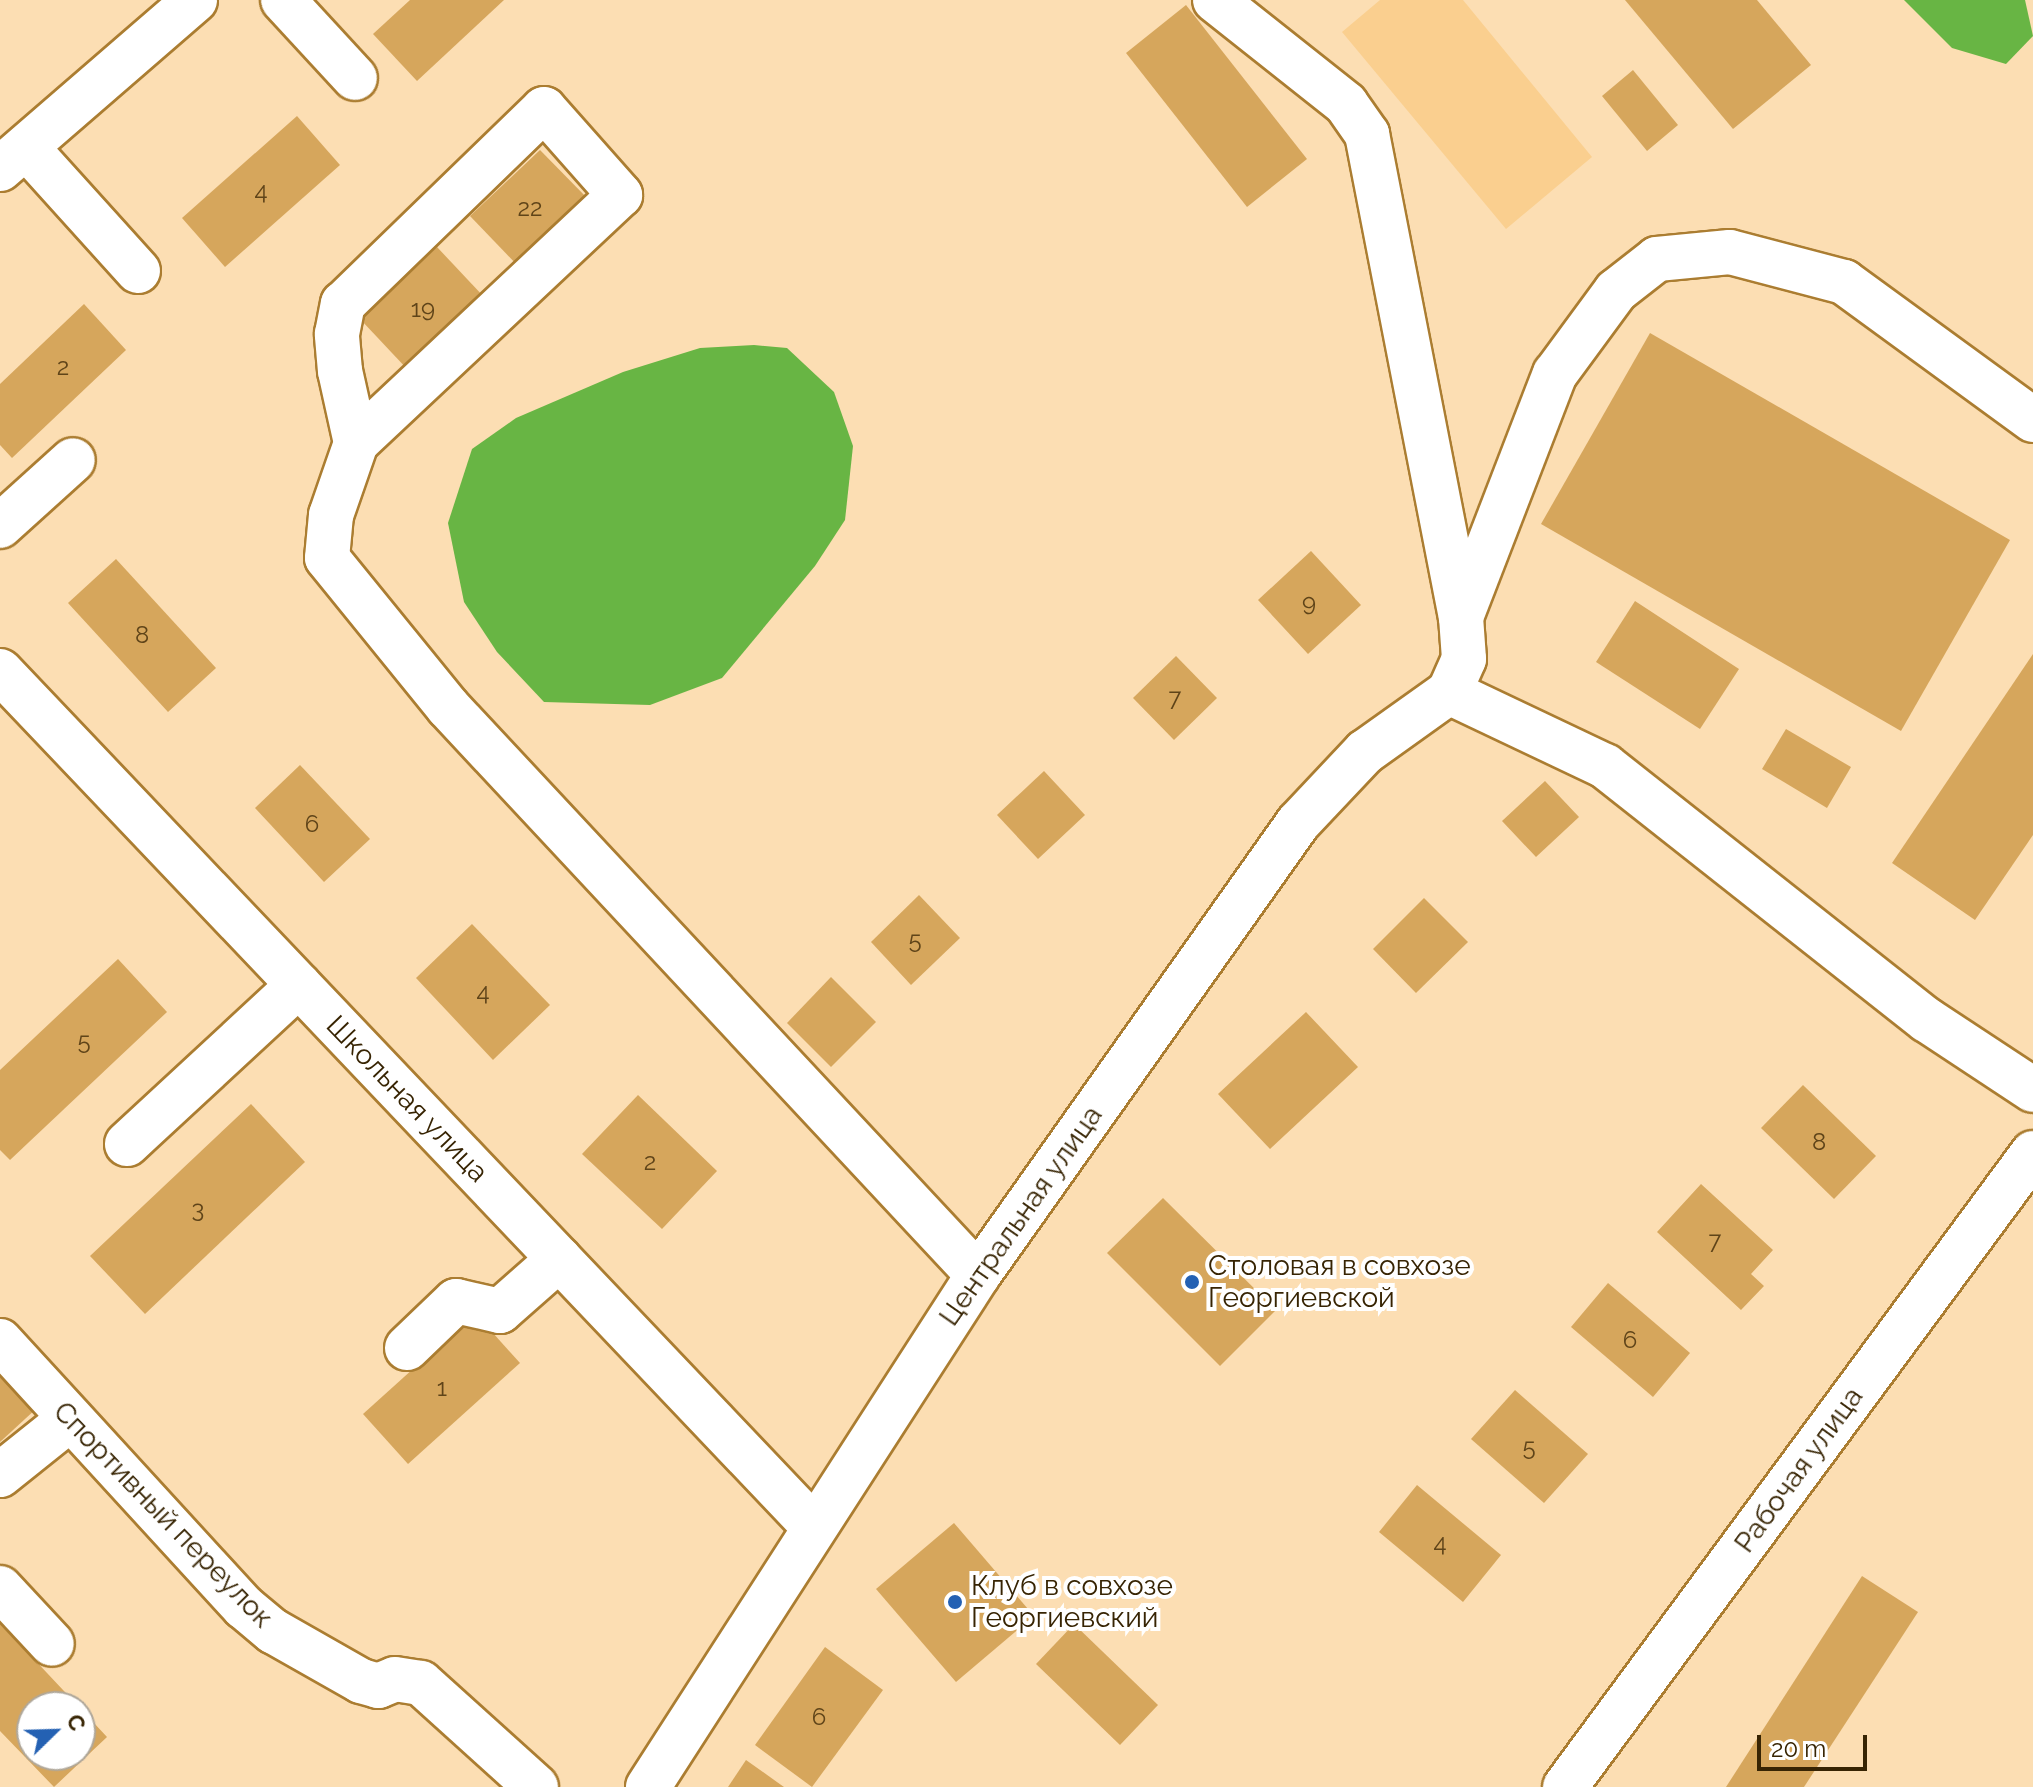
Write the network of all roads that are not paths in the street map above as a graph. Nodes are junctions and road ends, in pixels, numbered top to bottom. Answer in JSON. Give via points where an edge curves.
{"nodes":[{"id":1,"x":195,"y":0,"type":"edge"},
{"id":2,"x":283,"y":0,"type":"edge"},
{"id":3,"x":1215,"y":0,"type":"edge"},
{"id":4,"x":355,"y":78,"type":"dead end"},
{"id":5,"x":13,"y":158,"type":"edge"},
{"id":6,"x":138,"y":271,"type":"dead end"},
{"id":7,"x":2033,"y":420,"type":"edge"},
{"id":8,"x":356,"y":443,"type":"junction"},
{"id":9,"x":73,"y":460,"type":"dead end"},
{"id":10,"x":0,"y":526,"type":"edge"},
{"id":11,"x":1461,"y":617,"type":"junction"},
{"id":12,"x":0,"y":671,"type":"edge"},
{"id":13,"x":1449,"y":692,"type":"junction"},
{"id":14,"x":299,"y":985,"type":"junction"},
{"id":15,"x":2033,"y":1090,"type":"edge"},
{"id":16,"x":127,"y":1144,"type":"dead end"},
{"id":17,"x":2033,"y":1153,"type":"edge"},
{"id":18,"x":559,"y":1259,"type":"junction"},
{"id":19,"x":978,"y":1275,"type":"junction"},
{"id":20,"x":0,"y":1341,"type":"edge"},
{"id":21,"x":407,"y":1348,"type":"dead end"},
{"id":22,"x":70,"y":1419,"type":"junction"},
{"id":23,"x":0,"y":1475,"type":"edge"},
{"id":24,"x":814,"y":1527,"type":"junction"},
{"id":25,"x":0,"y":1588,"type":"edge"},
{"id":26,"x":52,"y":1644,"type":"dead end"},
{"id":27,"x":536,"y":1787,"type":"edge"},
{"id":28,"x":648,"y":1787,"type":"edge"},
{"id":29,"x":1565,"y":1787,"type":"edge"}],
"edges":[{"from":1,"to":5,"type":"street"},
{"from":2,"to":4,"type":"street"},
{"from":3,"to":11,"type":"street","via":[[1346,104],[1367,134]]},
{"from":5,"to":6,"type":"street"},
{"from":7,"to":11,"type":"street","via":[[1844,282],[1730,252],[1657,259],[1616,291],[1555,374]]},
{"from":8,"to":8,"type":"street","via":[[340,371],[337,334],[343,304],[544,109],[620,195]]},
{"from":8,"to":19,"type":"street","via":[[331,515],[327,558],[469,730]]},
{"from":9,"to":10,"type":"street"},
{"from":11,"to":13,"type":"street","via":[[1464,659]]},
{"from":12,"to":14,"type":"street","name":"Школьная улица"},
{"from":13,"to":15,"type":"street","via":[[1605,766],[1927,1020]]},
{"from":13,"to":19,"type":"street","name":"Центральная улица","via":[[1365,752],[1298,823]]},
{"from":14,"to":16,"type":"street"},
{"from":14,"to":18,"type":"street","name":"Школьная улица"},
{"from":17,"to":29,"type":"street","name":"Рабочая улица"},
{"from":18,"to":21,"type":"street","via":[[500,1311],[456,1301]]},
{"from":18,"to":24,"type":"street","name":"Школьная улица"},
{"from":19,"to":24,"type":"street","name":"Центральная улица"},
{"from":20,"to":22,"type":"street","name":"Спортивный переулок"},
{"from":22,"to":23,"type":"street"},
{"from":22,"to":27,"type":"street","name":"Спортивный переулок","via":[[244,1607],[273,1631],[361,1681],[378,1686],[395,1679],[421,1683]]},
{"from":24,"to":28,"type":"street","name":"Центральная улица"},
{"from":25,"to":26,"type":"street"}]}
